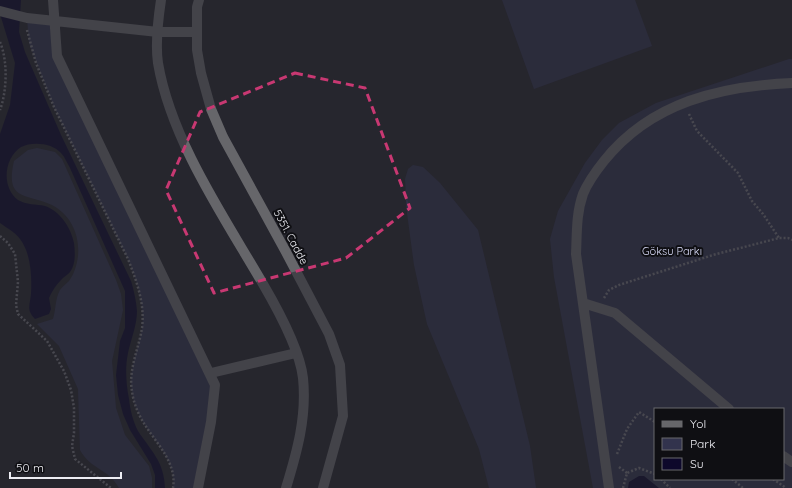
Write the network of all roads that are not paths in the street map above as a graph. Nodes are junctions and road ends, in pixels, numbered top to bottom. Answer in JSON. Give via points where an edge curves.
{"nodes":[{"id":1,"x":53,"y":0,"type":"edge"},
{"id":2,"x":161,"y":0,"type":"edge"},
{"id":3,"x":200,"y":0,"type":"edge"},
{"id":4,"x":0,"y":11,"type":"edge"},
{"id":5,"x":54,"y":21,"type":"junction"},
{"id":6,"x":158,"y":32,"type":"junction"},
{"id":7,"x":196,"y":32,"type":"junction"},
{"id":8,"x":792,"y":83,"type":"edge"},
{"id":9,"x":583,"y":303,"type":"junction"},
{"id":10,"x":296,"y":353,"type":"junction"},
{"id":11,"x":211,"y":373,"type":"junction"},
{"id":12,"x":728,"y":408,"type":"edge"},
{"id":13,"x":198,"y":488,"type":"edge"},
{"id":14,"x":286,"y":488,"type":"edge"},
{"id":15,"x":324,"y":488,"type":"edge"},
{"id":16,"x":609,"y":488,"type":"edge"}],
"edges":[{"from":1,"to":5,"type":"street"},
{"from":2,"to":6,"type":"street"},
{"from":3,"to":7,"type":"street","name":"5351. Cadde"},
{"from":4,"to":5,"type":"street"},
{"from":5,"to":6,"type":"street"},
{"from":5,"to":11,"type":"street","via":[[57,56]]},
{"from":6,"to":7,"type":"street"},
{"from":6,"to":10,"type":"street","via":[[158,62],[172,118],[194,164],[274,303]]},
{"from":7,"to":15,"type":"street","name":"5351. Cadde","via":[[200,73],[223,137],[329,334],[340,365],[343,416]]},
{"from":8,"to":9,"type":"street","via":[[715,91],[684,102],[642,125],[613,149],[594,173],[584,193],[577,220],[576,254]]},
{"from":9,"to":12,"type":"street","via":[[615,313]]},
{"from":9,"to":16,"type":"street"},
{"from":10,"to":11,"type":"street"},
{"from":10,"to":14,"type":"street","via":[[303,377],[304,409],[300,441]]},
{"from":11,"to":13,"type":"street","via":[[215,385],[212,422]]}]}
